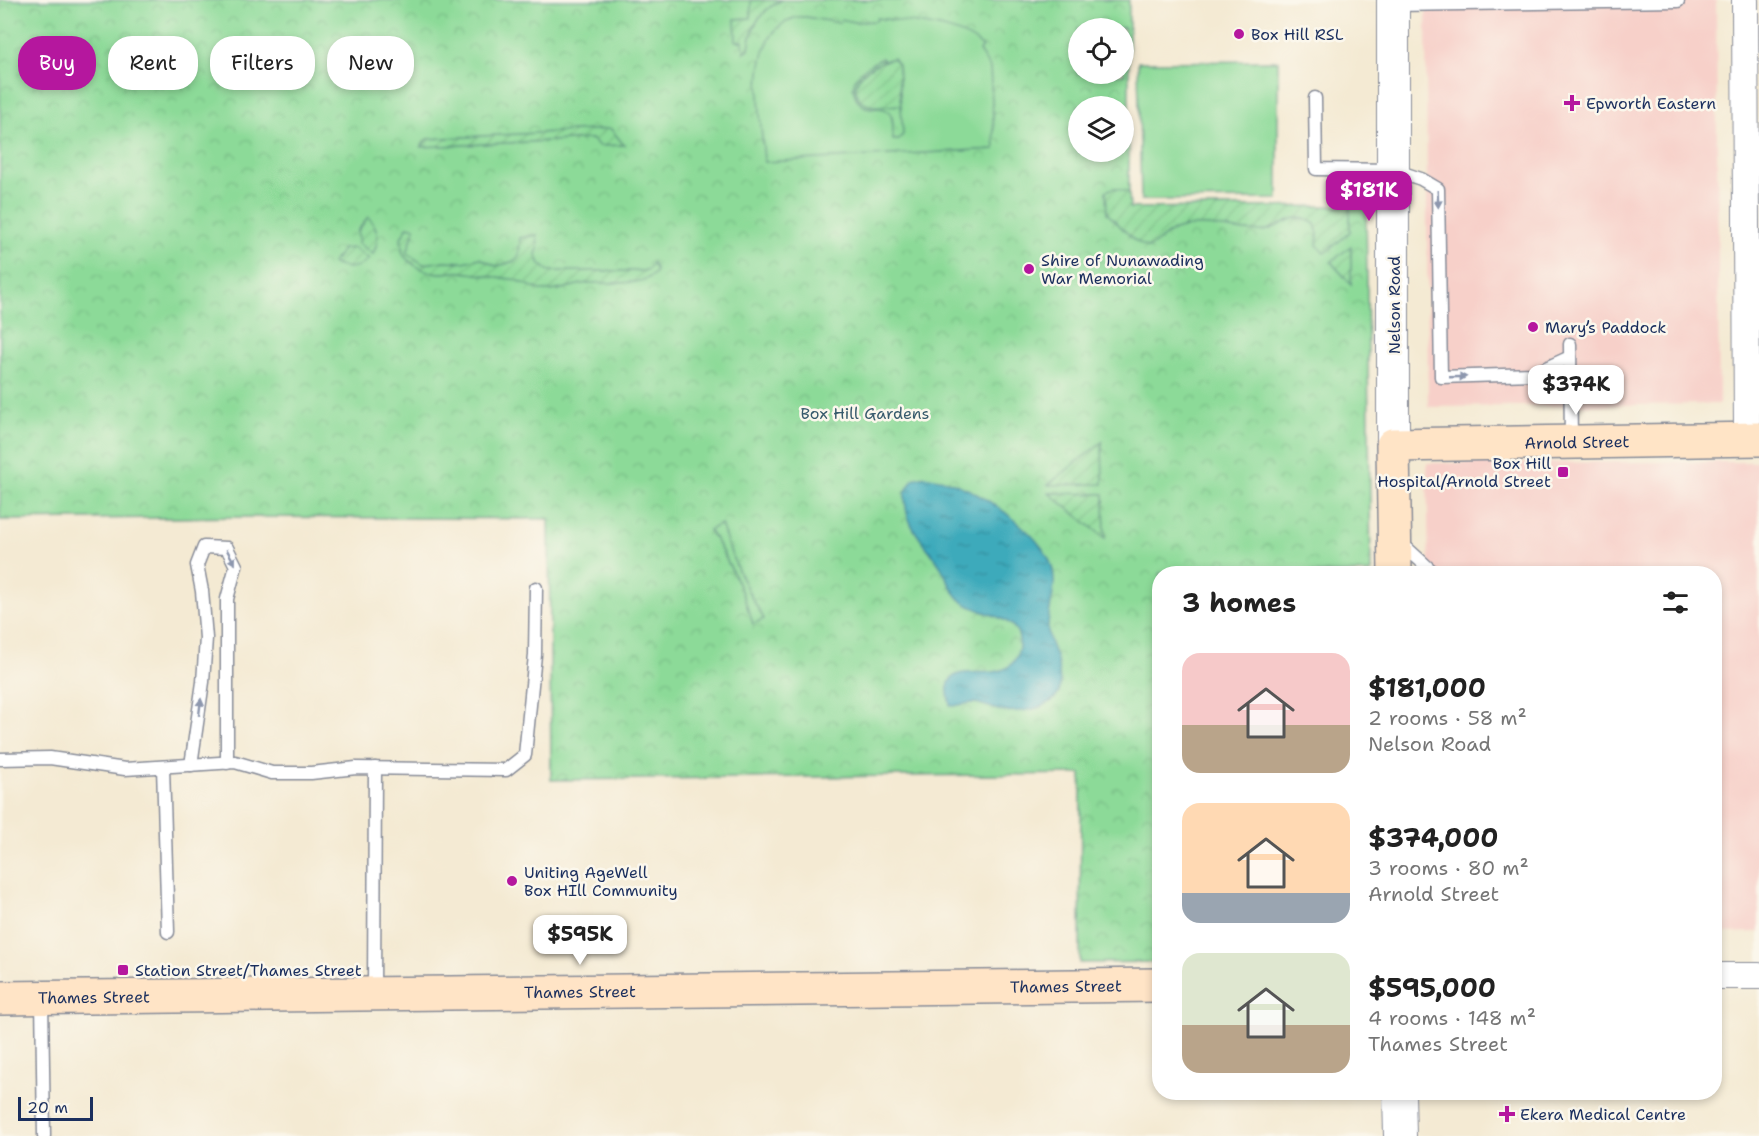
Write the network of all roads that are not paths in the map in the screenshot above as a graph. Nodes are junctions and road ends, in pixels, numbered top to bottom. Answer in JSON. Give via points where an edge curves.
{"nodes":[{"id":1,"x":1678,"y":0,"type":"edge"},
{"id":2,"x":1745,"y":0,"type":"edge"},
{"id":3,"x":1393,"y":3,"type":"edge"},
{"id":4,"x":1315,"y":98,"type":"dead end"},
{"id":5,"x":1394,"y":170,"type":"junction"},
{"id":6,"x":1753,"y":203,"type":"edge"},
{"id":7,"x":1753,"y":439,"type":"edge"},
{"id":8,"x":1571,"y":442,"type":"junction"},
{"id":9,"x":1394,"y":445,"type":"junction"},
{"id":10,"x":1395,"y":537,"type":"junction"},
{"id":11,"x":1395,"y":566,"type":"edge"},
{"id":12,"x":1426,"y":566,"type":"edge"},
{"id":13,"x":536,"y":588,"type":"dead end"},
{"id":14,"x":0,"y":759,"type":"edge"},
{"id":15,"x":227,"y":763,"type":"junction"},
{"id":16,"x":191,"y":765,"type":"junction"},
{"id":17,"x":163,"y":767,"type":"junction"},
{"id":18,"x":375,"y":768,"type":"junction"},
{"id":19,"x":168,"y":932,"type":"dead end"},
{"id":20,"x":1722,"y":976,"type":"edge"},
{"id":21,"x":1759,"y":976,"type":"edge"},
{"id":22,"x":1152,"y":985,"type":"edge"},
{"id":23,"x":374,"y":994,"type":"junction"},
{"id":24,"x":0,"y":998,"type":"edge"},
{"id":25,"x":42,"y":998,"type":"junction"},
{"id":26,"x":1399,"y":1100,"type":"edge"},
{"id":27,"x":44,"y":1136,"type":"edge"},
{"id":28,"x":1400,"y":1136,"type":"edge"}],
"edges":[{"from":1,"to":3,"type":"lane"},
{"from":2,"to":6,"type":"street"},
{"from":3,"to":5,"type":"street","name":"Nelson Road"},
{"from":4,"to":5,"type":"lane","via":[[1316,169]]},
{"from":5,"to":8,"type":"lane","one_way":true,"via":[[1438,189],[1440,377],[1533,374],[1570,350]]},
{"from":5,"to":9,"type":"street","name":"Nelson Road"},
{"from":6,"to":7,"type":"street"},
{"from":7,"to":8,"type":"main road","name":"Arnold Street"},
{"from":8,"to":9,"type":"main road","name":"Arnold Street"},
{"from":9,"to":10,"type":"main road","name":"Nelson Road"},
{"from":10,"to":11,"type":"main road","name":"Nelson Road"},
{"from":10,"to":12,"type":"lane"},
{"from":13,"to":18,"type":"lane","via":[[535,655],[525,755],[506,770]]},
{"from":14,"to":17,"type":"lane","via":[[50,758],[124,769]]},
{"from":15,"to":16,"type":"lane"},
{"from":16,"to":15,"type":"lane","one_way":true,"via":[[206,638],[197,565],[204,547],[227,548],[236,566],[227,599]]},
{"from":15,"to":18,"type":"lane","via":[[272,773]]},
{"from":16,"to":17,"type":"lane"},
{"from":17,"to":19,"type":"lane"},
{"from":18,"to":23,"type":"lane"},
{"from":20,"to":21,"type":"street"},
{"from":22,"to":23,"type":"main road","name":"Thames Street"},
{"from":23,"to":25,"type":"main road","name":"Thames Street"},
{"from":24,"to":25,"type":"main road","name":"Thames Street"},
{"from":25,"to":27,"type":"lane"},
{"from":26,"to":28,"type":"street"}]}
